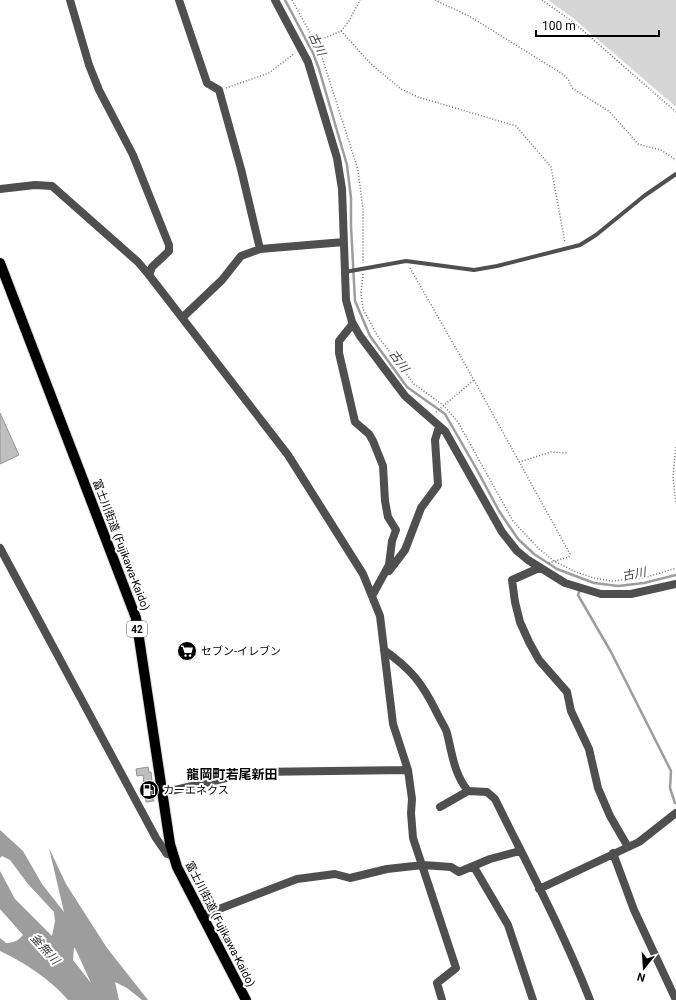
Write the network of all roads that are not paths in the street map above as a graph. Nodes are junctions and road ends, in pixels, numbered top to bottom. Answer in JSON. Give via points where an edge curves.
{"nodes":[{"id":1,"x":70,"y":0,"type":"edge"},
{"id":2,"x":179,"y":0,"type":"edge"},
{"id":3,"x":275,"y":0,"type":"edge"},
{"id":4,"x":676,"y":174,"type":"edge"},
{"id":5,"x":0,"y":189,"type":"edge"},
{"id":6,"x":344,"y":242,"type":"junction"},
{"id":7,"x":260,"y":249,"type":"junction"},
{"id":8,"x":0,"y":262,"type":"edge"},
{"id":9,"x":346,"y":272,"type":"junction"},
{"id":10,"x":149,"y":275,"type":"junction"},
{"id":11,"x":183,"y":317,"type":"junction"},
{"id":12,"x":351,"y":326,"type":"dead end"},
{"id":13,"x":439,"y":427,"type":"junction"},
{"id":14,"x":0,"y":548,"type":"edge"},
{"id":15,"x":539,"y":568,"type":"junction"},
{"id":16,"x":382,"y":580,"type":"junction"},
{"id":17,"x":676,"y":584,"type":"edge"},
{"id":18,"x":372,"y":596,"type":"junction"},
{"id":19,"x":384,"y":650,"type":"junction"},
{"id":20,"x":408,"y":770,"type":"junction"},
{"id":21,"x":468,"y":791,"type":"junction"},
{"id":22,"x":162,"y":793,"type":"junction"},
{"id":23,"x":440,"y":807,"type":"dead end"},
{"id":24,"x":676,"y":813,"type":"edge"},
{"id":25,"x":628,"y":847,"type":"junction"},
{"id":26,"x":520,"y":850,"type":"junction"},
{"id":27,"x":613,"y":853,"type":"junction"},
{"id":28,"x":174,"y":856,"type":"junction"},
{"id":29,"x":423,"y":865,"type":"junction"},
{"id":30,"x":474,"y":867,"type":"junction"},
{"id":31,"x":539,"y":889,"type":"junction"},
{"id":32,"x":201,"y":916,"type":"junction"},
{"id":33,"x":246,"y":1000,"type":"edge"},
{"id":34,"x":442,"y":1000,"type":"edge"},
{"id":35,"x":533,"y":1000,"type":"edge"},
{"id":36,"x":590,"y":1000,"type":"edge"},
{"id":37,"x":676,"y":1000,"type":"edge"}],
"edges":[{"from":1,"to":10,"type":"street","via":[[99,90],[134,155],[169,245],[169,251],[152,267]]},
{"from":2,"to":7,"type":"street","via":[[207,83],[219,90]]},
{"from":3,"to":6,"type":"street","via":[[308,62],[337,158],[342,189]]},
{"from":4,"to":9,"type":"lane","via":[[580,245],[474,270],[406,261]]},
{"from":5,"to":10,"type":"street","via":[[52,186],[138,262]]},
{"from":6,"to":7,"type":"street"},
{"from":6,"to":9,"type":"street"},
{"from":7,"to":11,"type":"street","via":[[241,256],[222,280]]},
{"from":8,"to":22,"type":"main road","name":"富士川街道 (Fujikawa-Kaido)","number":"42","via":[[136,618]]},
{"from":9,"to":13,"type":"street","via":[[348,308],[356,329],[404,396]]},
{"from":10,"to":11,"type":"street"},
{"from":11,"to":18,"type":"street","via":[[288,455],[355,560]]},
{"from":12,"to":16,"type":"street","via":[[339,341],[339,353],[355,422],[373,440],[383,466],[388,517],[396,530],[389,564]]},
{"from":13,"to":15,"type":"street","via":[[452,442],[502,532],[517,551]]},
{"from":13,"to":16,"type":"street","via":[[435,440],[438,485],[421,508],[405,550]]},
{"from":14,"to":28,"type":"street","via":[[156,838],[167,854]]},
{"from":15,"to":17,"type":"street","via":[[564,583],[601,594],[631,594]]},
{"from":15,"to":25,"type":"street","via":[[512,580],[520,622],[539,660],[568,692],[571,711],[589,749],[598,788]]},
{"from":16,"to":18,"type":"street"},
{"from":18,"to":19,"type":"street","via":[[380,616]]},
{"from":19,"to":20,"type":"street","via":[[393,724]]},
{"from":19,"to":21,"type":"street","via":[[414,674],[427,691],[446,731],[453,763]]},
{"from":20,"to":22,"type":"street","via":[[252,772]]},
{"from":20,"to":29,"type":"street","via":[[413,838]]},
{"from":21,"to":23,"type":"street"},
{"from":21,"to":26,"type":"street","via":[[487,792],[495,799]]},
{"from":22,"to":28,"type":"main road","name":"富士川街道 (Fujikawa-Kaido)","number":"42"},
{"from":24,"to":25,"type":"street","via":[[639,842]]},
{"from":25,"to":27,"type":"street"},
{"from":26,"to":30,"type":"street"},
{"from":26,"to":31,"type":"street"},
{"from":27,"to":31,"type":"street"},
{"from":27,"to":37,"type":"street","via":[[634,910]]},
{"from":28,"to":32,"type":"main road","name":"富士川街道 (Fujikawa-Kaido)","number":"42","via":[[181,878]]},
{"from":29,"to":30,"type":"street","via":[[451,867],[459,872]]},
{"from":29,"to":32,"type":"street","via":[[387,869],[350,878],[335,874],[296,879]]},
{"from":29,"to":34,"type":"street","via":[[456,968],[437,983]]},
{"from":30,"to":35,"type":"street","via":[[508,925]]},
{"from":31,"to":36,"type":"street","via":[[578,969]]},
{"from":32,"to":33,"type":"main road","name":"富士川街道 (Fujikawa-Kaido)","number":"42"}]}
